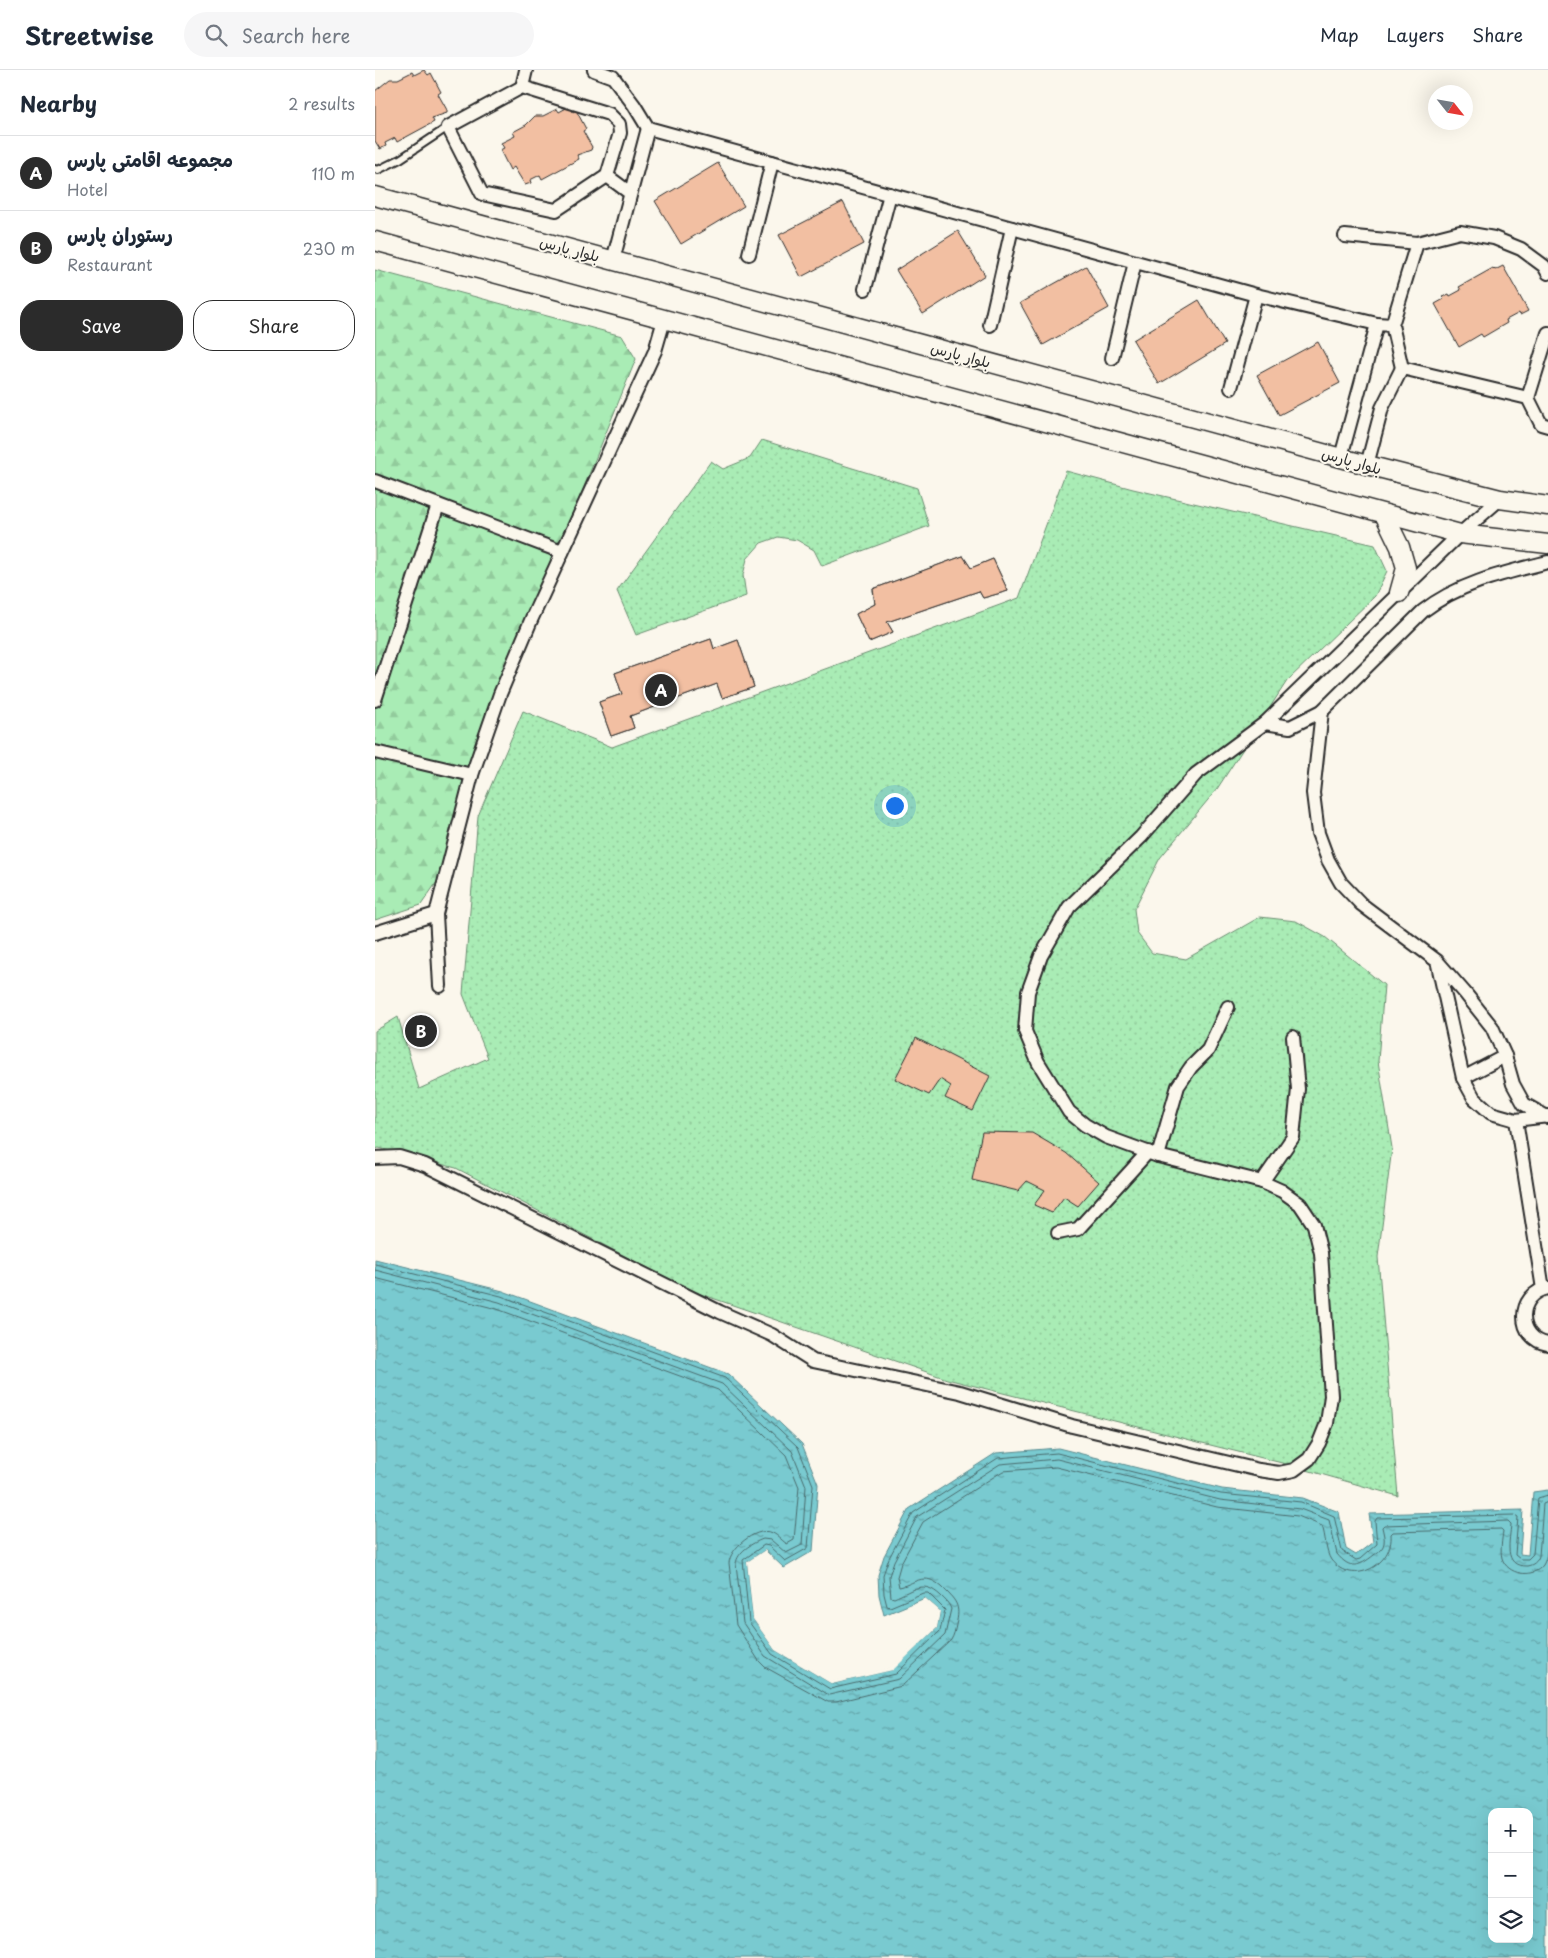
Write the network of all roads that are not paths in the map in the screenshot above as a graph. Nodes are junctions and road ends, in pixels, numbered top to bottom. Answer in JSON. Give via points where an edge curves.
{"nodes":[{"id":1,"x":526,"y":70,"type":"edge"},
{"id":2,"x":594,"y":70,"type":"edge"},
{"id":3,"x":522,"y":87,"type":"junction"},
{"id":4,"x":448,"y":127,"type":"junction"},
{"id":5,"x":648,"y":128,"type":"junction"},
{"id":6,"x":772,"y":162,"type":"junction"},
{"id":7,"x":375,"y":169,"type":"edge"},
{"id":8,"x":607,"y":176,"type":"junction"},
{"id":9,"x":630,"y":193,"type":"junction"},
{"id":10,"x":889,"y":194,"type":"junction"},
{"id":11,"x":375,"y":196,"type":"edge"},
{"id":12,"x":1012,"y":228,"type":"junction"},
{"id":13,"x":1345,"y":236,"type":"dead end"},
{"id":14,"x":375,"y":241,"type":"edge"},
{"id":15,"x":1417,"y":243,"type":"junction"},
{"id":16,"x":749,"y":254,"type":"dead end"},
{"id":17,"x":613,"y":260,"type":"junction"},
{"id":18,"x":1135,"y":262,"type":"junction"},
{"id":19,"x":1548,"y":273,"type":"edge"},
{"id":20,"x":865,"y":289,"type":"dead end"},
{"id":21,"x":1256,"y":295,"type":"junction"},
{"id":22,"x":664,"y":320,"type":"junction"},
{"id":23,"x":1377,"y":324,"type":"junction"},
{"id":24,"x":990,"y":325,"type":"dead end"},
{"id":25,"x":1393,"y":325,"type":"junction"},
{"id":26,"x":1548,"y":333,"type":"edge"},
{"id":27,"x":1112,"y":358,"type":"dead end"},
{"id":28,"x":1402,"y":368,"type":"junction"},
{"id":29,"x":1231,"y":388,"type":"dead end"},
{"id":30,"x":1528,"y":398,"type":"junction"},
{"id":31,"x":1548,"y":426,"type":"edge"},
{"id":32,"x":1341,"y":457,"type":"junction"},
{"id":33,"x":1367,"y":465,"type":"junction"},
{"id":34,"x":375,"y":481,"type":"edge"},
{"id":35,"x":1500,"y":499,"type":"junction"},
{"id":36,"x":438,"y":505,"type":"junction"},
{"id":37,"x":1548,"y":506,"type":"edge"},
{"id":38,"x":1384,"y":514,"type":"junction"},
{"id":39,"x":1460,"y":534,"type":"junction"},
{"id":40,"x":1548,"y":544,"type":"edge"},
{"id":41,"x":562,"y":552,"type":"junction"},
{"id":42,"x":1548,"y":562,"type":"edge"},
{"id":43,"x":1399,"y":593,"type":"junction"},
{"id":44,"x":375,"y":700,"type":"edge"},
{"id":45,"x":1322,"y":711,"type":"junction"},
{"id":46,"x":1265,"y":723,"type":"junction"},
{"id":47,"x":375,"y":752,"type":"edge"},
{"id":48,"x":472,"y":775,"type":"junction"},
{"id":49,"x":436,"y":914,"type":"junction"},
{"id":50,"x":375,"y":933,"type":"edge"},
{"id":51,"x":1437,"y":961,"type":"junction"},
{"id":52,"x":440,"y":986,"type":"dead end"},
{"id":53,"x":1228,"y":1007,"type":"dead end"},
{"id":54,"x":1293,"y":1037,"type":"dead end"},
{"id":55,"x":1505,"y":1056,"type":"junction"},
{"id":56,"x":1463,"y":1078,"type":"junction"},
{"id":57,"x":1547,"y":1116,"type":"edge"},
{"id":58,"x":1516,"y":1120,"type":"junction"},
{"id":59,"x":1153,"y":1154,"type":"junction"},
{"id":60,"x":375,"y":1158,"type":"edge"},
{"id":61,"x":1262,"y":1182,"type":"junction"},
{"id":62,"x":1059,"y":1233,"type":"dead end"},
{"id":63,"x":1545,"y":1289,"type":"edge"},
{"id":64,"x":1548,"y":1344,"type":"edge"}],
"edges":[{"from":1,"to":3,"type":"street"},
{"from":2,"to":5,"type":"street","via":[[613,77]]},
{"from":3,"to":4,"type":"street"},
{"from":3,"to":8,"type":"street","via":[[609,114],[619,124],[620,133]]},
{"from":4,"to":7,"type":"lane","via":[[400,159]]},
{"from":4,"to":8,"type":"street","via":[[482,194],[556,210]]},
{"from":5,"to":6,"type":"street"},
{"from":5,"to":9,"type":"street"},
{"from":6,"to":10,"type":"street"},
{"from":6,"to":16,"type":"street"},
{"from":8,"to":9,"type":"street"},
{"from":9,"to":17,"type":"street"},
{"from":10,"to":12,"type":"street"},
{"from":10,"to":20,"type":"street"},
{"from":11,"to":17,"type":"main road","name":"بلوار پارس"},
{"from":12,"to":18,"type":"street"},
{"from":12,"to":24,"type":"street"},
{"from":13,"to":15,"type":"street"},
{"from":14,"to":22,"type":"main road"},
{"from":15,"to":19,"type":"street","via":[[1460,232],[1494,238],[1521,249],[1544,266]]},
{"from":15,"to":25,"type":"street"},
{"from":17,"to":32,"type":"main road","name":"بلوار پارس"},
{"from":18,"to":21,"type":"street"},
{"from":18,"to":27,"type":"street"},
{"from":21,"to":23,"type":"street"},
{"from":21,"to":29,"type":"street"},
{"from":22,"to":38,"type":"main road"},
{"from":22,"to":41,"type":"street","via":[[655,351]]},
{"from":23,"to":25,"type":"street"},
{"from":23,"to":32,"type":"street"},
{"from":25,"to":28,"type":"street"},
{"from":26,"to":30,"type":"street"},
{"from":28,"to":30,"type":"street"},
{"from":28,"to":33,"type":"street","via":[[1382,408]]},
{"from":30,"to":31,"type":"street","via":[[1541,424]]},
{"from":32,"to":33,"type":"main road","name":"بلوار پارس"},
{"from":33,"to":35,"type":"main road","name":"بلوار پارس"},
{"from":34,"to":36,"type":"street"},
{"from":35,"to":37,"type":"main road","name":"بلوار پارس"},
{"from":35,"to":39,"type":"street"},
{"from":36,"to":41,"type":"street"},
{"from":36,"to":44,"type":"street"},
{"from":38,"to":39,"type":"main road"},
{"from":38,"to":43,"type":"main road","via":[[1400,547],[1405,568]]},
{"from":39,"to":40,"type":"main road"},
{"from":39,"to":43,"type":"street"},
{"from":41,"to":48,"type":"street","via":[[500,694]]},
{"from":42,"to":45,"type":"street","via":[[1495,575],[1438,599]]},
{"from":43,"to":46,"type":"street"},
{"from":45,"to":46,"type":"street","via":[[1291,727]]},
{"from":45,"to":51,"type":"street","via":[[1313,793],[1319,833],[1328,860],[1341,883],[1361,904]]},
{"from":46,"to":59,"type":"street","via":[[1196,774],[1141,836],[1069,907],[1041,956],[1028,992],[1025,1031],[1038,1062],[1069,1112],[1106,1137]]},
{"from":47,"to":48,"type":"street"},
{"from":48,"to":49,"type":"street"},
{"from":49,"to":50,"type":"street"},
{"from":49,"to":52,"type":"street"},
{"from":51,"to":55,"type":"street","via":[[1491,1027]]},
{"from":51,"to":56,"type":"street"},
{"from":53,"to":59,"type":"street","via":[[1208,1050],[1178,1086]]},
{"from":54,"to":61,"type":"street","via":[[1298,1089],[1293,1137]]},
{"from":55,"to":56,"type":"street"},
{"from":55,"to":57,"type":"street","via":[[1513,1084],[1524,1104]]},
{"from":56,"to":58,"type":"street","via":[[1474,1098],[1491,1113]]},
{"from":57,"to":58,"type":"street"},
{"from":58,"to":63,"type":"street"},
{"from":59,"to":61,"type":"street"},
{"from":59,"to":62,"type":"street","via":[[1078,1229]]},
{"from":60,"to":61,"type":"street","via":[[399,1157],[425,1165],[772,1335],[813,1361],[960,1392],[1072,1426],[1279,1473],[1295,1470],[1309,1459],[1327,1423],[1331,1396],[1321,1253],[1314,1225],[1300,1204]]},
{"from":63,"to":64,"type":"street","via":[[1528,1300],[1523,1318],[1530,1334]]}]}
